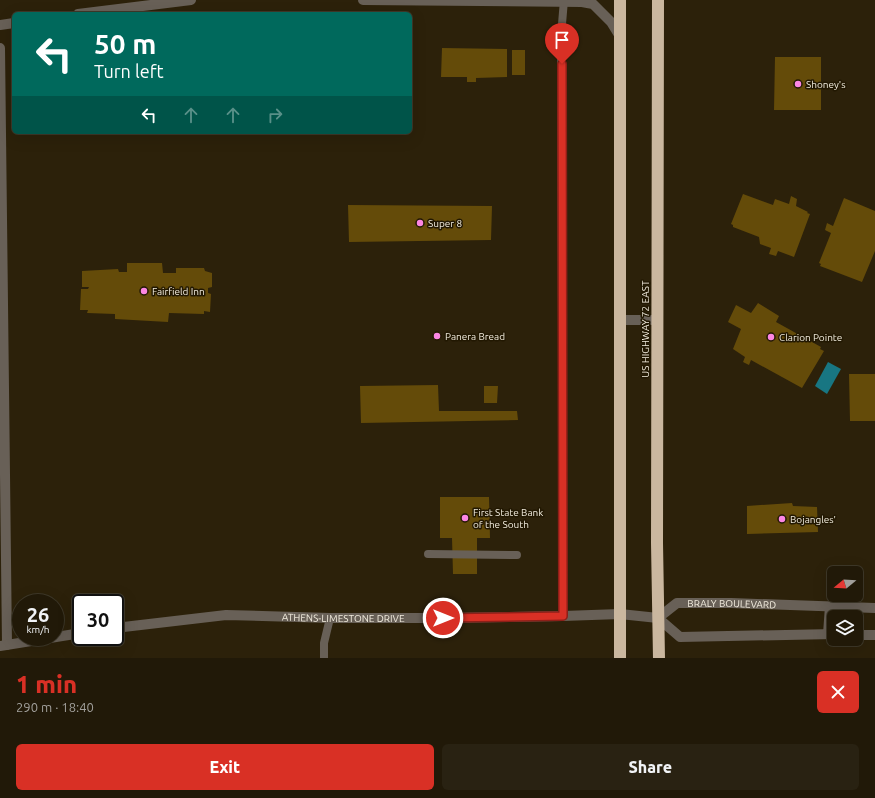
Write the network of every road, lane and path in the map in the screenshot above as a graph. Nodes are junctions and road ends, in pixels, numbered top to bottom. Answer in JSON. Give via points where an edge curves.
{"nodes":[{"id":1,"x":191,"y":0,"type":"edge"},
{"id":2,"x":363,"y":0,"type":"edge"},
{"id":3,"x":620,"y":0,"type":"edge"},
{"id":4,"x":658,"y":0,"type":"edge"},
{"id":5,"x":564,"y":1,"type":"edge"},
{"id":6,"x":94,"y":12,"type":"edge"},
{"id":7,"x":12,"y":23,"type":"edge"},
{"id":8,"x":0,"y":24,"type":"edge"},
{"id":9,"x":619,"y":35,"type":"junction"},
{"id":10,"x":0,"y":48,"type":"edge"},
{"id":11,"x":1,"y":290,"type":"edge"},
{"id":12,"x":620,"y":320,"type":"junction"},
{"id":13,"x":658,"y":320,"type":"junction"},
{"id":14,"x":428,"y":554,"type":"dead end"},
{"id":15,"x":517,"y":555,"type":"dead end"},
{"id":16,"x":829,"y":606,"type":"junction"},
{"id":17,"x":875,"y":608,"type":"edge"},
{"id":18,"x":829,"y":610,"type":"edge"},
{"id":19,"x":620,"y":614,"type":"junction"},
{"id":20,"x":563,"y":616,"type":"junction"},
{"id":21,"x":330,"y":618,"type":"junction"},
{"id":22,"x":658,"y":618,"type":"junction"},
{"id":23,"x":124,"y":627,"type":"edge"},
{"id":24,"x":827,"y":634,"type":"edge"},
{"id":25,"x":72,"y":635,"type":"edge"},
{"id":26,"x":863,"y":635,"type":"edge"},
{"id":27,"x":875,"y":635,"type":"edge"},
{"id":28,"x":4,"y":646,"type":"edge"},
{"id":29,"x":324,"y":658,"type":"edge"},
{"id":30,"x":620,"y":658,"type":"edge"},
{"id":31,"x":659,"y":658,"type":"edge"}],
"edges":[{"from":1,"to":6,"type":"street"},
{"from":2,"to":5,"type":"street"},
{"from":3,"to":9,"type":"highway"},
{"from":4,"to":13,"type":"highway","name":"US HIGHWAY 72 EAST"},
{"from":5,"to":9,"type":"street","via":[[593,4],[611,22]]},
{"from":5,"to":20,"type":"lane","via":[[561,36]]},
{"from":7,"to":8,"type":"street"},
{"from":9,"to":12,"type":"highway"},
{"from":10,"to":11,"type":"street"},
{"from":11,"to":28,"type":"street"},
{"from":12,"to":13,"type":"street"},
{"from":12,"to":19,"type":"highway"},
{"from":13,"to":22,"type":"highway","name":"US HIGHWAY 72 EAST"},
{"from":14,"to":15,"type":"lane"},
{"from":16,"to":17,"type":"street","name":"BRALY BOULEVARD"},
{"from":16,"to":18,"type":"lane"},
{"from":16,"to":22,"type":"street","name":"BRALY BOULEVARD","via":[[677,603]]},
{"from":19,"to":20,"type":"street","name":"ATHENS-LIMESTONE DRIVE"},
{"from":19,"to":22,"type":"street","name":"ATHENS-LIMESTONE DRIVE"},
{"from":19,"to":30,"type":"highway"},
{"from":20,"to":21,"type":"street","name":"ATHENS-LIMESTONE DRIVE"},
{"from":21,"to":23,"type":"street","name":"ATHENS-LIMESTONE DRIVE","via":[[226,615]]},
{"from":21,"to":29,"type":"lane","via":[[324,643]]},
{"from":22,"to":24,"type":"street","via":[[680,637]]},
{"from":22,"to":31,"type":"highway","name":"US HIGHWAY 72 EAST"},
{"from":25,"to":28,"type":"street"},
{"from":26,"to":27,"type":"street"}]}
